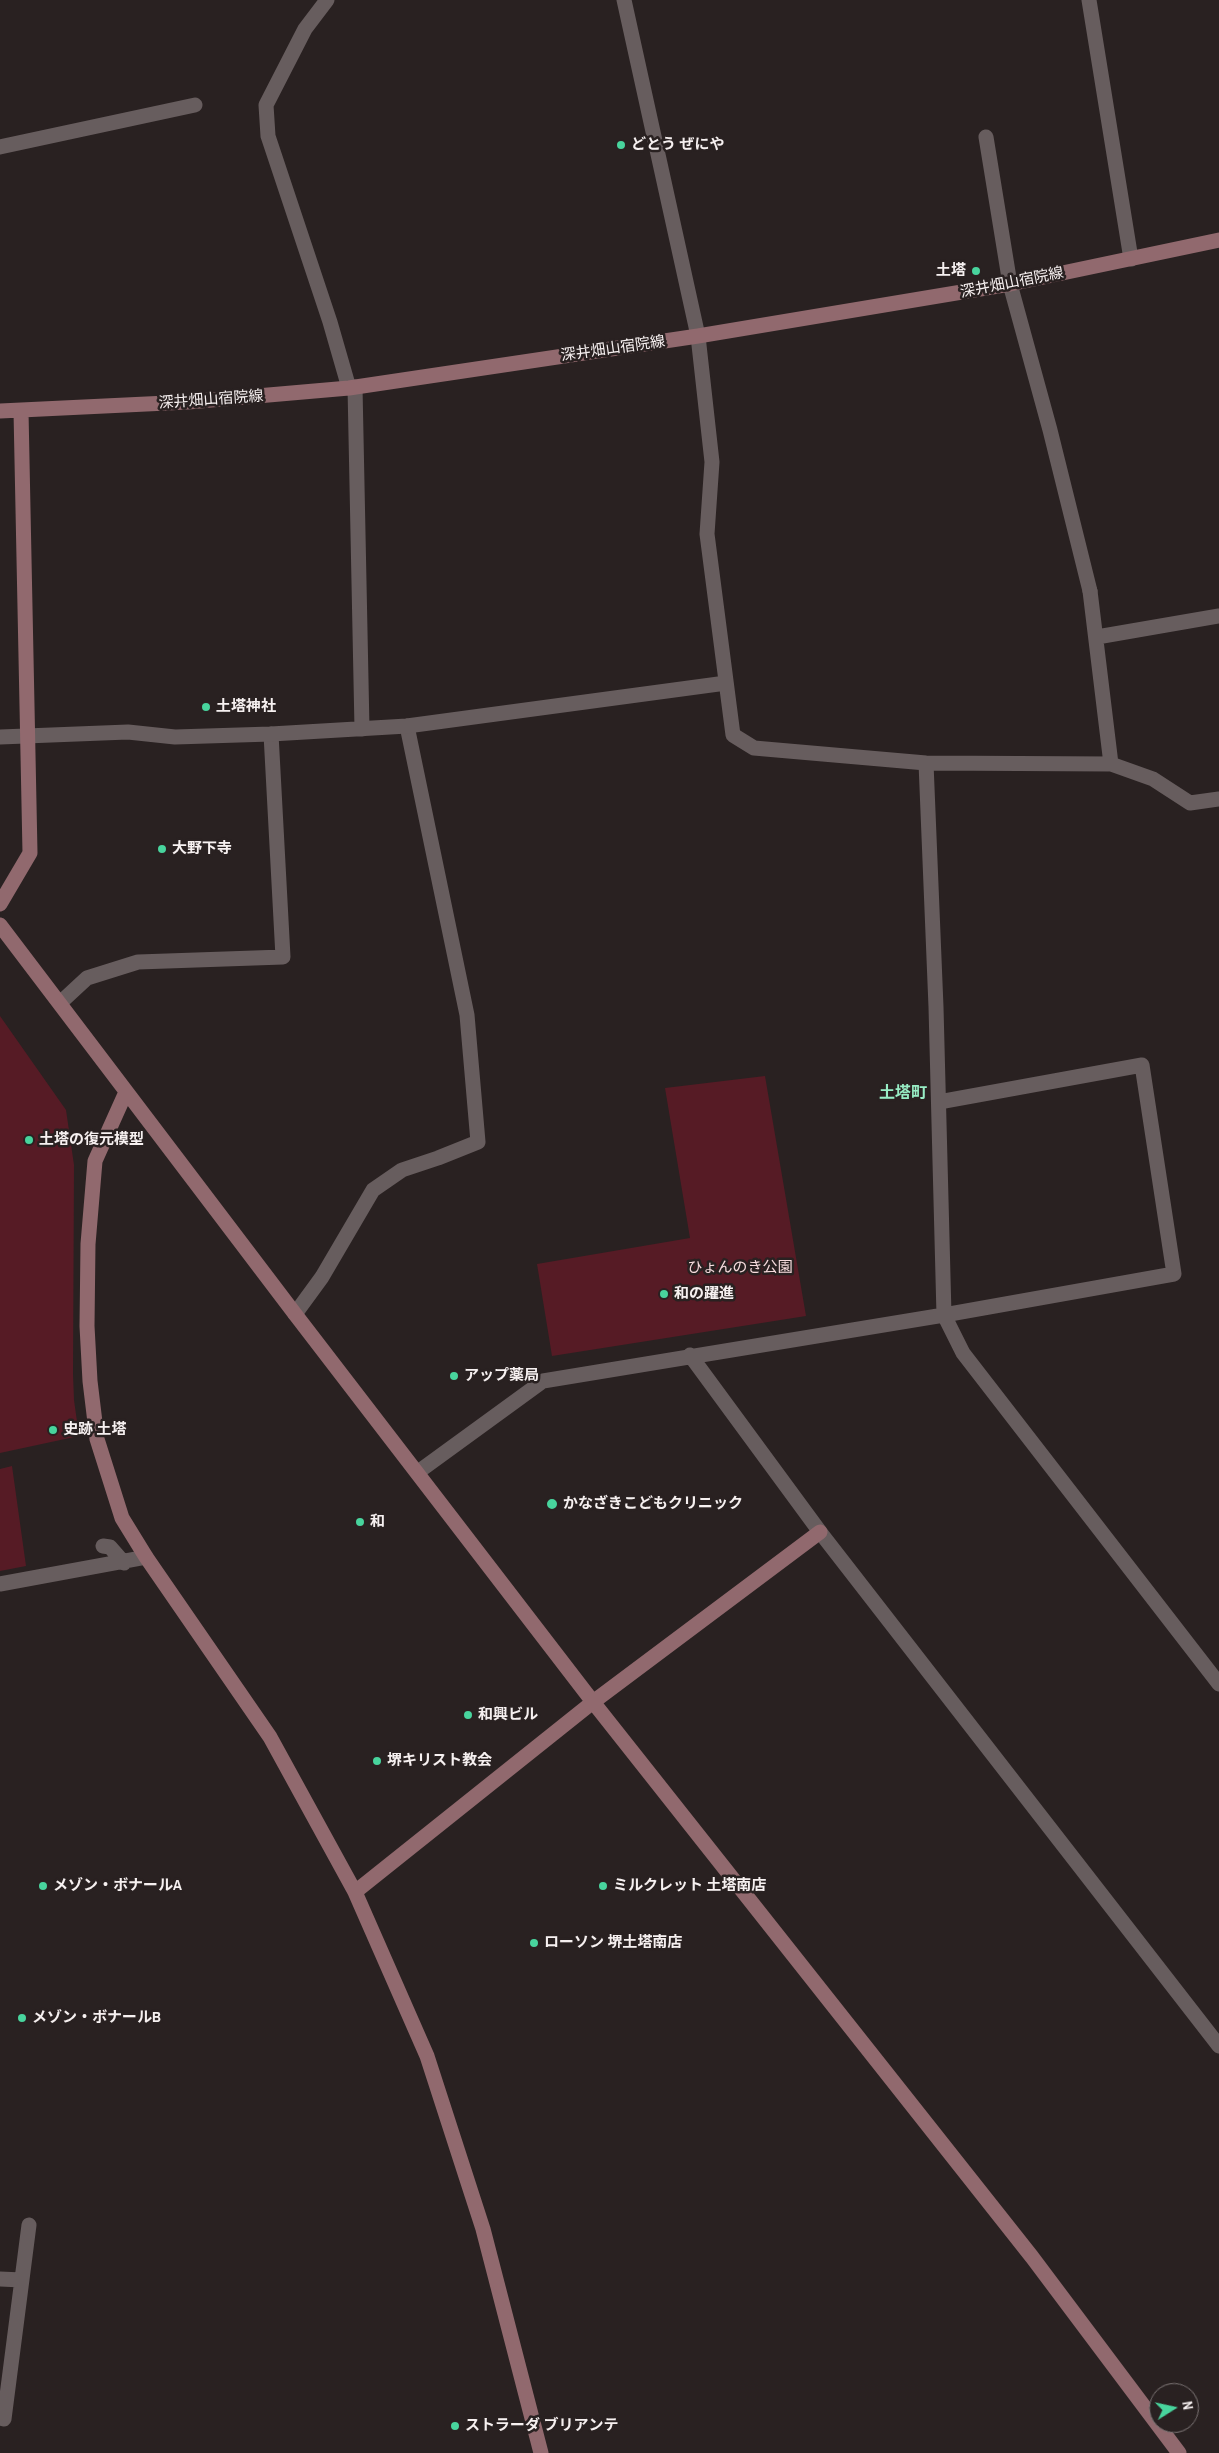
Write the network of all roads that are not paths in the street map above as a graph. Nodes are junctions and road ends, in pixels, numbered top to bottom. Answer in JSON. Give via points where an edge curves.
{"nodes":[{"id":1,"x":327,"y":0,"type":"edge"},
{"id":2,"x":624,"y":0,"type":"edge"},
{"id":3,"x":1089,"y":0,"type":"edge"},
{"id":4,"x":195,"y":104,"type":"dead end"},
{"id":5,"x":986,"y":136,"type":"dead end"},
{"id":6,"x":0,"y":147,"type":"edge"},
{"id":7,"x":1219,"y":240,"type":"edge"},
{"id":8,"x":1131,"y":259,"type":"junction"},
{"id":9,"x":1010,"y":284,"type":"junction"},
{"id":10,"x":698,"y":336,"type":"junction"},
{"id":11,"x":352,"y":388,"type":"junction"},
{"id":12,"x":0,"y":411,"type":"edge"},
{"id":13,"x":21,"y":411,"type":"junction"},
{"id":14,"x":1219,"y":616,"type":"edge"},
{"id":15,"x":1097,"y":637,"type":"junction"},
{"id":16,"x":726,"y":683,"type":"junction"},
{"id":17,"x":407,"y":726,"type":"junction"},
{"id":18,"x":362,"y":728,"type":"junction"},
{"id":19,"x":271,"y":734,"type":"junction"},
{"id":20,"x":26,"y":735,"type":"junction"},
{"id":21,"x":0,"y":736,"type":"edge"},
{"id":22,"x":926,"y":763,"type":"junction"},
{"id":23,"x":1111,"y":764,"type":"junction"},
{"id":24,"x":1219,"y":799,"type":"edge"},
{"id":25,"x":0,"y":904,"type":"edge"},
{"id":26,"x":0,"y":925,"type":"edge"},
{"id":27,"x":60,"y":1003,"type":"junction"},
{"id":28,"x":126,"y":1092,"type":"junction"},
{"id":29,"x":939,"y":1102,"type":"junction"},
{"id":30,"x":294,"y":1314,"type":"junction"},
{"id":31,"x":944,"y":1315,"type":"junction"},
{"id":32,"x":690,"y":1355,"type":"junction"},
{"id":33,"x":418,"y":1472,"type":"junction"},
{"id":34,"x":820,"y":1532,"type":"junction"},
{"id":35,"x":103,"y":1546,"type":"dead end"},
{"id":36,"x":146,"y":1557,"type":"junction"},
{"id":37,"x":124,"y":1563,"type":"junction"},
{"id":38,"x":0,"y":1584,"type":"edge"},
{"id":39,"x":1219,"y":1684,"type":"edge"},
{"id":40,"x":593,"y":1702,"type":"junction"},
{"id":41,"x":355,"y":1892,"type":"junction"},
{"id":42,"x":1219,"y":2046,"type":"edge"},
{"id":43,"x":29,"y":2224,"type":"dead end"},
{"id":44,"x":0,"y":2279,"type":"edge"},
{"id":45,"x":22,"y":2280,"type":"junction"},
{"id":46,"x":0,"y":2418,"type":"edge"},
{"id":47,"x":541,"y":2453,"type":"edge"},
{"id":48,"x":1179,"y":2453,"type":"edge"}],
"edges":[{"from":1,"to":11,"type":"street","via":[[305,29],[266,105],[268,136]]},
{"from":2,"to":10,"type":"street"},
{"from":3,"to":8,"type":"street"},
{"from":4,"to":6,"type":"street"},
{"from":5,"to":9,"type":"street"},
{"from":7,"to":8,"type":"street","name":"深井畑山宿院線"},
{"from":8,"to":9,"type":"street","name":"深井畑山宿院線"},
{"from":9,"to":10,"type":"street","name":"深井畑山宿院線"},
{"from":9,"to":15,"type":"street","via":[[1090,591]]},
{"from":10,"to":11,"type":"street","name":"深井畑山宿院線"},
{"from":10,"to":16,"type":"street","via":[[712,462],[707,534]]},
{"from":11,"to":13,"type":"street","name":"深井畑山宿院線","via":[[188,402]]},
{"from":11,"to":18,"type":"street"},
{"from":12,"to":13,"type":"street","name":"深井畑山宿院線"},
{"from":13,"to":20,"type":"street"},
{"from":14,"to":15,"type":"street"},
{"from":15,"to":23,"type":"street"},
{"from":16,"to":17,"type":"street"},
{"from":16,"to":22,"type":"street","via":[[733,735],[754,748]]},
{"from":17,"to":18,"type":"street"},
{"from":17,"to":30,"type":"street","via":[[467,1015],[478,1142],[402,1170],[373,1190],[322,1277]]},
{"from":18,"to":19,"type":"street"},
{"from":19,"to":20,"type":"street","via":[[175,737],[128,732]]},
{"from":19,"to":27,"type":"street","via":[[283,957],[138,962],[88,978]]},
{"from":20,"to":21,"type":"street"},
{"from":20,"to":25,"type":"street","via":[[30,853]]},
{"from":22,"to":23,"type":"street"},
{"from":22,"to":29,"type":"street"},
{"from":23,"to":24,"type":"street","via":[[1153,779],[1190,803]]},
{"from":26,"to":27,"type":"street"},
{"from":27,"to":28,"type":"street"},
{"from":28,"to":30,"type":"street"},
{"from":28,"to":36,"type":"street","via":[[95,1161],[88,1244],[90,1381],[97,1439],[122,1518]]},
{"from":29,"to":31,"type":"street"},
{"from":29,"to":31,"type":"street","via":[[1142,1065],[1174,1274]]},
{"from":30,"to":33,"type":"street"},
{"from":31,"to":32,"type":"street"},
{"from":31,"to":39,"type":"street","via":[[963,1353]]},
{"from":32,"to":33,"type":"street","via":[[543,1381]]},
{"from":32,"to":34,"type":"street"},
{"from":33,"to":40,"type":"street"},
{"from":34,"to":40,"type":"street"},
{"from":34,"to":42,"type":"street"},
{"from":35,"to":37,"type":"street","via":[[110,1547]]},
{"from":36,"to":37,"type":"street"},
{"from":36,"to":41,"type":"street","via":[[270,1737]]},
{"from":37,"to":38,"type":"street"},
{"from":40,"to":41,"type":"street"},
{"from":40,"to":48,"type":"street","via":[[1032,2257]]},
{"from":41,"to":47,"type":"street","via":[[428,2056],[483,2228]]},
{"from":43,"to":45,"type":"street"},
{"from":44,"to":45,"type":"street"},
{"from":45,"to":46,"type":"street","via":[[4,2419]]}]}
